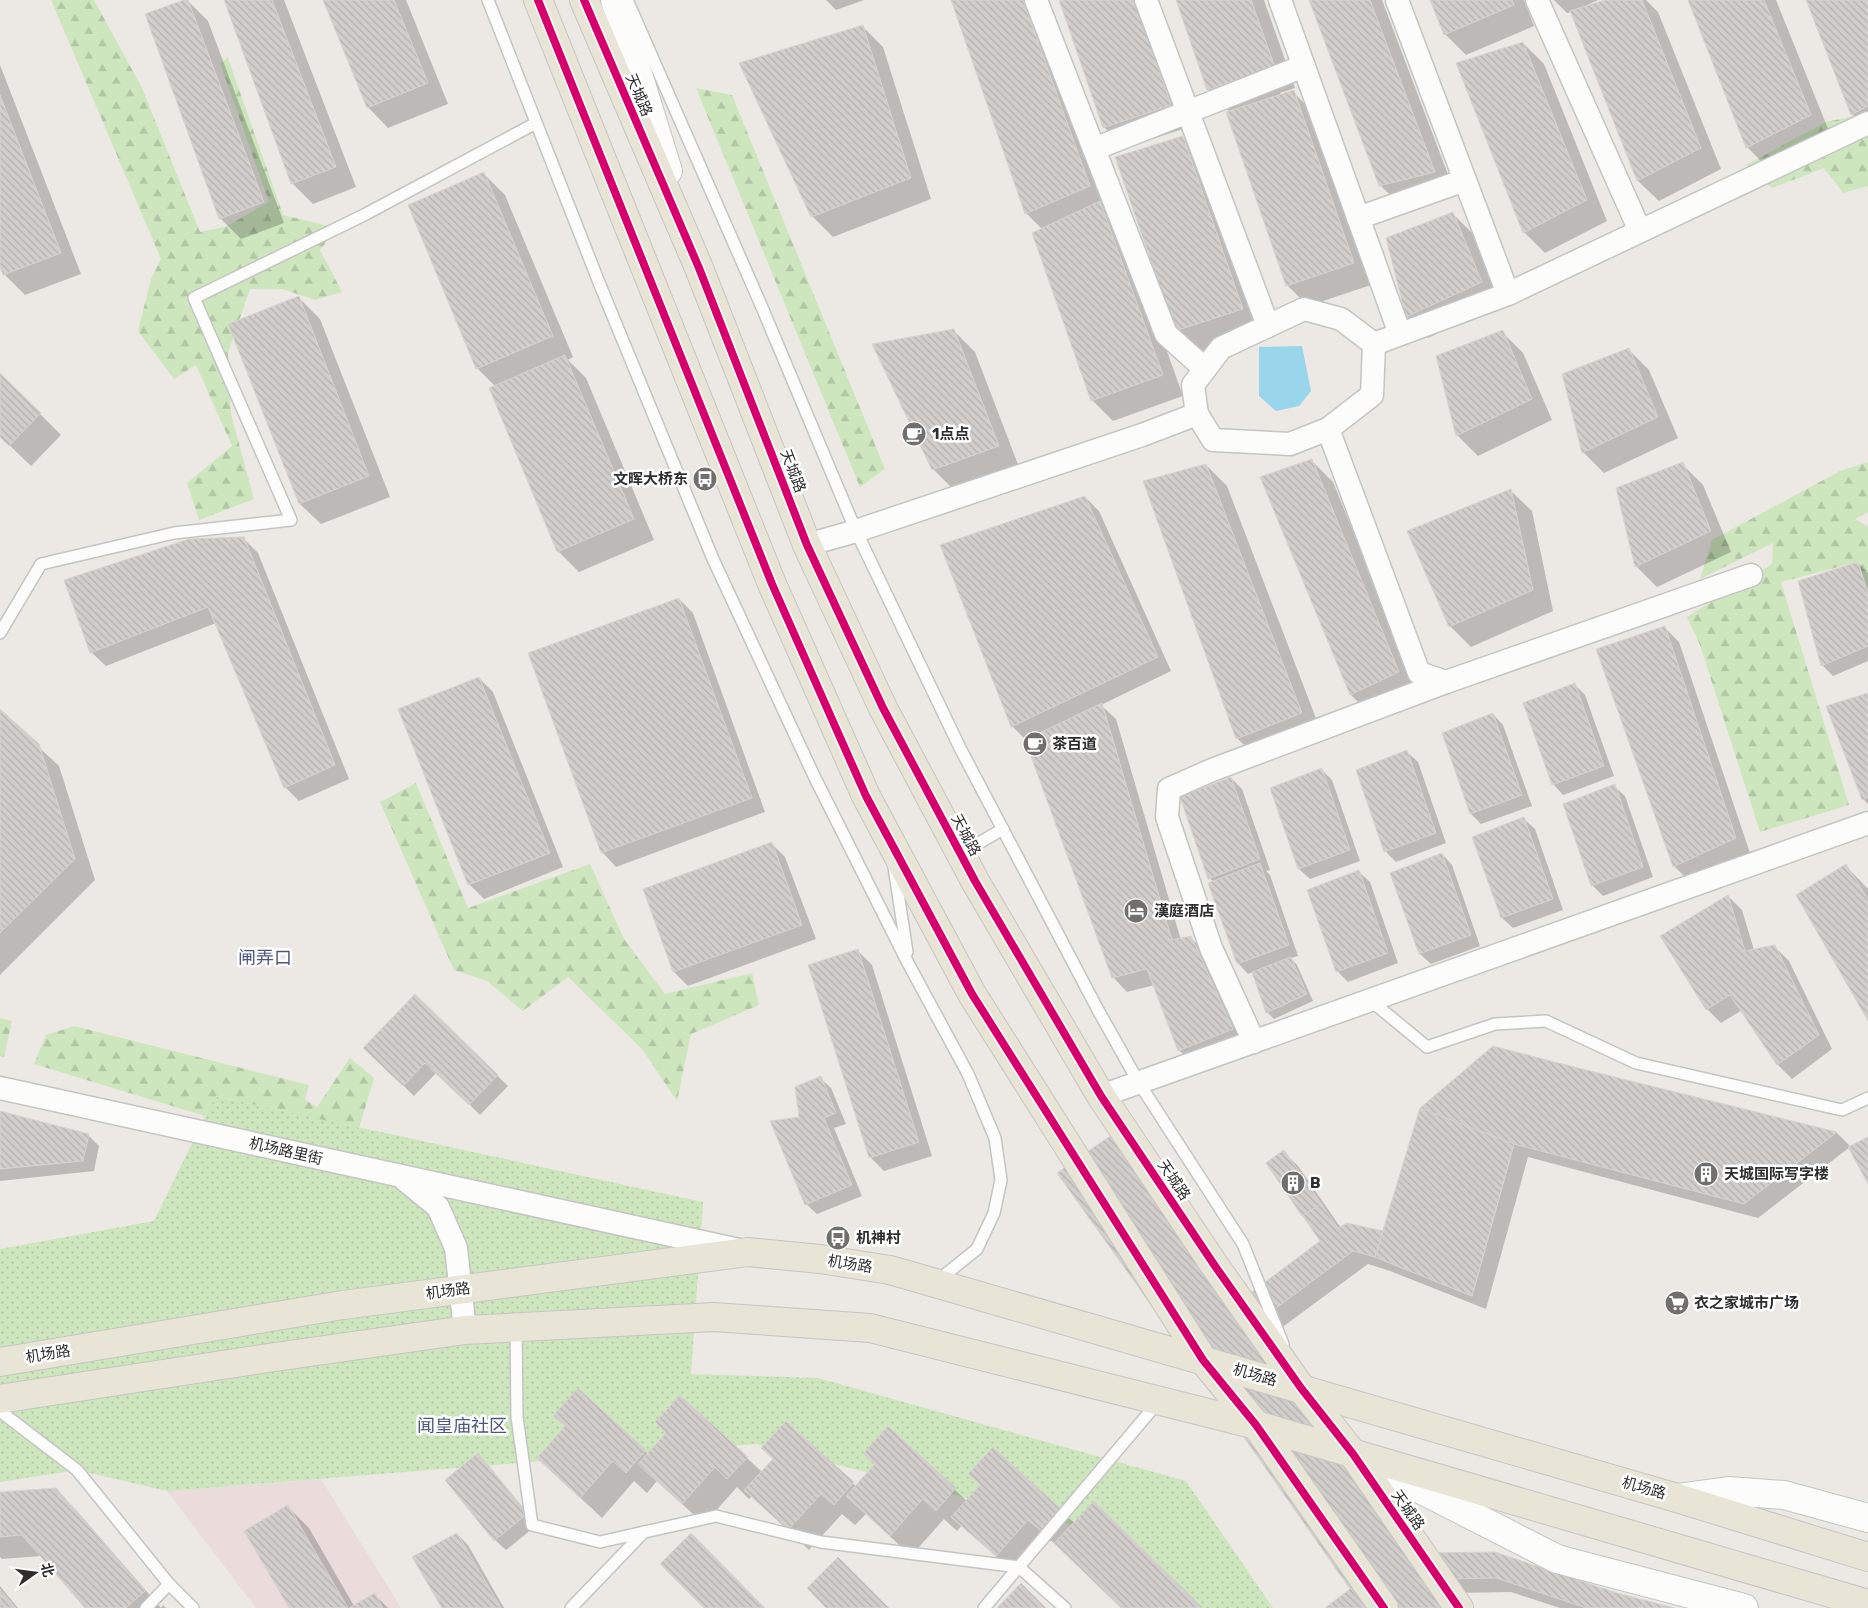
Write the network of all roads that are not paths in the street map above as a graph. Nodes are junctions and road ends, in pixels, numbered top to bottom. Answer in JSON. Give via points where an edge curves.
{"nodes":[{"id":1,"x":488,"y":0,"type":"edge"},
{"id":2,"x":523,"y":0,"type":"edge"},
{"id":3,"x":538,"y":0,"type":"edge"},
{"id":4,"x":584,"y":0,"type":"edge"},
{"id":5,"x":615,"y":0,"type":"edge"},
{"id":6,"x":627,"y":0,"type":"edge"},
{"id":7,"x":1036,"y":0,"type":"edge"},
{"id":8,"x":1146,"y":0,"type":"edge"},
{"id":9,"x":1280,"y":0,"type":"edge"},
{"id":10,"x":1397,"y":0,"type":"edge"},
{"id":11,"x":1537,"y":0,"type":"edge"},
{"id":12,"x":1304,"y":66,"type":"junction"},
{"id":13,"x":566,"y":69,"type":"junction"},
{"id":14,"x":1188,"y":112,"type":"junction"},
{"id":15,"x":536,"y":123,"type":"junction"},
{"id":16,"x":1868,"y":123,"type":"edge"},
{"id":17,"x":1094,"y":149,"type":"junction"},
{"id":18,"x":1465,"y":180,"type":"junction"},
{"id":19,"x":1358,"y":218,"type":"junction"},
{"id":20,"x":1640,"y":231,"type":"junction"},
{"id":21,"x":699,"y":268,"type":"junction"},
{"id":22,"x":1508,"y":294,"type":"junction"},
{"id":23,"x":1268,"y":326,"type":"junction"},
{"id":24,"x":1400,"y":334,"type":"junction"},
{"id":25,"x":1374,"y":344,"type":"junction"},
{"id":26,"x":1205,"y":369,"type":"junction"},
{"id":27,"x":1196,"y":414,"type":"junction"},
{"id":28,"x":1328,"y":429,"type":"junction"},
{"id":29,"x":856,"y":530,"type":"junction"},
{"id":30,"x":807,"y":545,"type":"junction"},
{"id":31,"x":1751,"y":575,"type":"dead end"},
{"id":32,"x":0,"y":633,"type":"edge"},
{"id":33,"x":1446,"y":682,"type":"junction"},
{"id":34,"x":1868,"y":823,"type":"edge"},
{"id":35,"x":1003,"y":829,"type":"junction"},
{"id":36,"x":890,"y":840,"type":"junction"},
{"id":37,"x":960,"y":854,"type":"junction"},
{"id":38,"x":908,"y":963,"type":"junction"},
{"id":39,"x":1370,"y":1000,"type":"junction"},
{"id":40,"x":1254,"y":1042,"type":"junction"},
{"id":41,"x":1139,"y":1083,"type":"junction"},
{"id":42,"x":0,"y":1088,"type":"edge"},
{"id":43,"x":1101,"y":1096,"type":"junction"},
{"id":44,"x":1868,"y":1098,"type":"edge"},
{"id":45,"x":402,"y":1177,"type":"junction"},
{"id":46,"x":748,"y":1252,"type":"junction"},
{"id":47,"x":935,"y":1283,"type":"junction"},
{"id":48,"x":461,"y":1289,"type":"junction"},
{"id":49,"x":516,"y":1327,"type":"junction"},
{"id":50,"x":465,"y":1330,"type":"junction"},
{"id":51,"x":1203,"y":1360,"type":"junction"},
{"id":52,"x":0,"y":1362,"type":"edge"},
{"id":53,"x":1300,"y":1388,"type":"junction"},
{"id":54,"x":0,"y":1399,"type":"edge"},
{"id":55,"x":1160,"y":1401,"type":"junction"},
{"id":56,"x":0,"y":1411,"type":"edge"},
{"id":57,"x":1256,"y":1425,"type":"junction"},
{"id":58,"x":1353,"y":1454,"type":"junction"},
{"id":59,"x":1677,"y":1498,"type":"junction"},
{"id":60,"x":1868,"y":1518,"type":"edge"},
{"id":61,"x":644,"y":1532,"type":"junction"},
{"id":62,"x":1868,"y":1557,"type":"edge"},
{"id":63,"x":1019,"y":1567,"type":"junction"},
{"id":64,"x":169,"y":1584,"type":"junction"},
{"id":65,"x":1868,"y":1604,"type":"edge"},
{"id":66,"x":146,"y":1608,"type":"edge"},
{"id":67,"x":193,"y":1608,"type":"edge"},
{"id":68,"x":571,"y":1608,"type":"edge"},
{"id":69,"x":984,"y":1608,"type":"edge"},
{"id":70,"x":1065,"y":1608,"type":"edge"},
{"id":71,"x":1384,"y":1608,"type":"edge"},
{"id":72,"x":1459,"y":1608,"type":"edge"},
{"id":73,"x":1744,"y":1608,"type":"edge"}],
"edges":[{"from":1,"to":15,"type":"lane"},
{"from":2,"to":13,"type":"main road"},
{"from":3,"to":13,"type":"main road"},
{"from":4,"to":21,"type":"main road","name":"天城路"},
{"from":5,"to":21,"type":"main road"},
{"from":6,"to":29,"type":"lane"},
{"from":7,"to":17,"type":"street"},
{"from":8,"to":14,"type":"street"},
{"from":9,"to":12,"type":"street"},
{"from":10,"to":18,"type":"street"},
{"from":11,"to":20,"type":"street"},
{"from":12,"to":14,"type":"street"},
{"from":12,"to":19,"type":"street"},
{"from":13,"to":36,"type":"main road","via":[[772,584],[866,796]]},
{"from":14,"to":17,"type":"street"},
{"from":14,"to":23,"type":"street"},
{"from":15,"to":32,"type":"lane","via":[[364,215],[194,298],[291,520],[174,533],[41,564]]},
{"from":15,"to":38,"type":"lane","via":[[713,559],[815,778]]},
{"from":16,"to":20,"type":"street"},
{"from":17,"to":26,"type":"street","via":[[1166,334]]},
{"from":18,"to":19,"type":"street"},
{"from":18,"to":22,"type":"street"},
{"from":19,"to":24,"type":"street"},
{"from":20,"to":22,"type":"street"},
{"from":21,"to":30,"type":"main road","name":"天城路"},
{"from":22,"to":24,"type":"street"},
{"from":23,"to":25,"type":"street","via":[[1304,309],[1341,319]]},
{"from":23,"to":26,"type":"street","via":[[1221,348]]},
{"from":24,"to":25,"type":"street"},
{"from":25,"to":28,"type":"street","via":[[1372,395]]},
{"from":26,"to":27,"type":"street","via":[[1193,385]]},
{"from":27,"to":28,"type":"street","via":[[1214,440],[1290,444]]},
{"from":27,"to":29,"type":"street"},
{"from":28,"to":33,"type":"street","via":[[1419,673]]},
{"from":29,"to":30,"type":"street"},
{"from":29,"to":35,"type":"lane","via":[[960,748]]},
{"from":30,"to":37,"type":"main road","name":"天城路","via":[[883,708]]},
{"from":31,"to":33,"type":"street"},
{"from":33,"to":40,"type":"street","via":[[1169,788],[1167,817],[1211,948]]},
{"from":34,"to":39,"type":"street"},
{"from":35,"to":37,"type":"lane"},
{"from":35,"to":41,"type":"lane"},
{"from":36,"to":38,"type":"lane"},
{"from":36,"to":51,"type":"main road","via":[[972,994]]},
{"from":37,"to":43,"type":"main road","name":"天城路"},
{"from":38,"to":47,"type":"lane","via":[[968,1074],[994,1138],[1002,1180],[994,1213],[977,1249]]},
{"from":39,"to":40,"type":"street"},
{"from":39,"to":44,"type":"lane","via":[[1427,1047],[1495,1024],[1546,1021],[1636,1063],[1842,1110]]},
{"from":40,"to":41,"type":"street"},
{"from":41,"to":43,"type":"street"},
{"from":41,"to":53,"type":"lane","via":[[1242,1244]]},
{"from":42,"to":45,"type":"street","name":"机场路里街"},
{"from":43,"to":53,"type":"main road","name":"天城路"},
{"from":45,"to":46,"type":"street"},
{"from":45,"to":48,"type":"street","name":"机场路里街","via":[[438,1206],[456,1248]]},
{"from":46,"to":47,"type":"main road","name":"机场路","via":[[890,1270]]},
{"from":46,"to":48,"type":"main road","name":"机场路"},
{"from":47,"to":51,"type":"main road","name":"机场路"},
{"from":48,"to":50,"type":"street","name":"机场路里街"},
{"from":48,"to":52,"type":"main road","name":"机场路","via":[[343,1305]]},
{"from":49,"to":50,"type":"main road"},
{"from":49,"to":55,"type":"main road","via":[[714,1317],[870,1328]]},
{"from":49,"to":61,"type":"lane","via":[[517,1417],[532,1526],[600,1542]]},
{"from":50,"to":54,"type":"main road"},
{"from":51,"to":53,"type":"main road","name":"机场路"},
{"from":51,"to":57,"type":"main road"},
{"from":53,"to":58,"type":"main road","name":"天城路"},
{"from":53,"to":59,"type":"main road","name":"机场路"},
{"from":55,"to":57,"type":"main road"},
{"from":55,"to":63,"type":"lane"},
{"from":56,"to":64,"type":"lane","via":[[77,1470]]},
{"from":57,"to":58,"type":"main road"},
{"from":57,"to":71,"type":"main road"},
{"from":58,"to":65,"type":"main road"},
{"from":58,"to":72,"type":"main road","name":"天城路"},
{"from":58,"to":73,"type":"main road","via":[[1557,1558]]},
{"from":59,"to":60,"type":"main road","name":"机场路","via":[[1728,1491],[1784,1495]]},
{"from":59,"to":62,"type":"main road","name":"机场路"},
{"from":61,"to":63,"type":"lane","via":[[716,1516],[821,1542]]},
{"from":61,"to":68,"type":"lane"},
{"from":63,"to":69,"type":"lane"},
{"from":63,"to":70,"type":"lane"},
{"from":64,"to":66,"type":"lane"},
{"from":64,"to":67,"type":"lane"}]}
